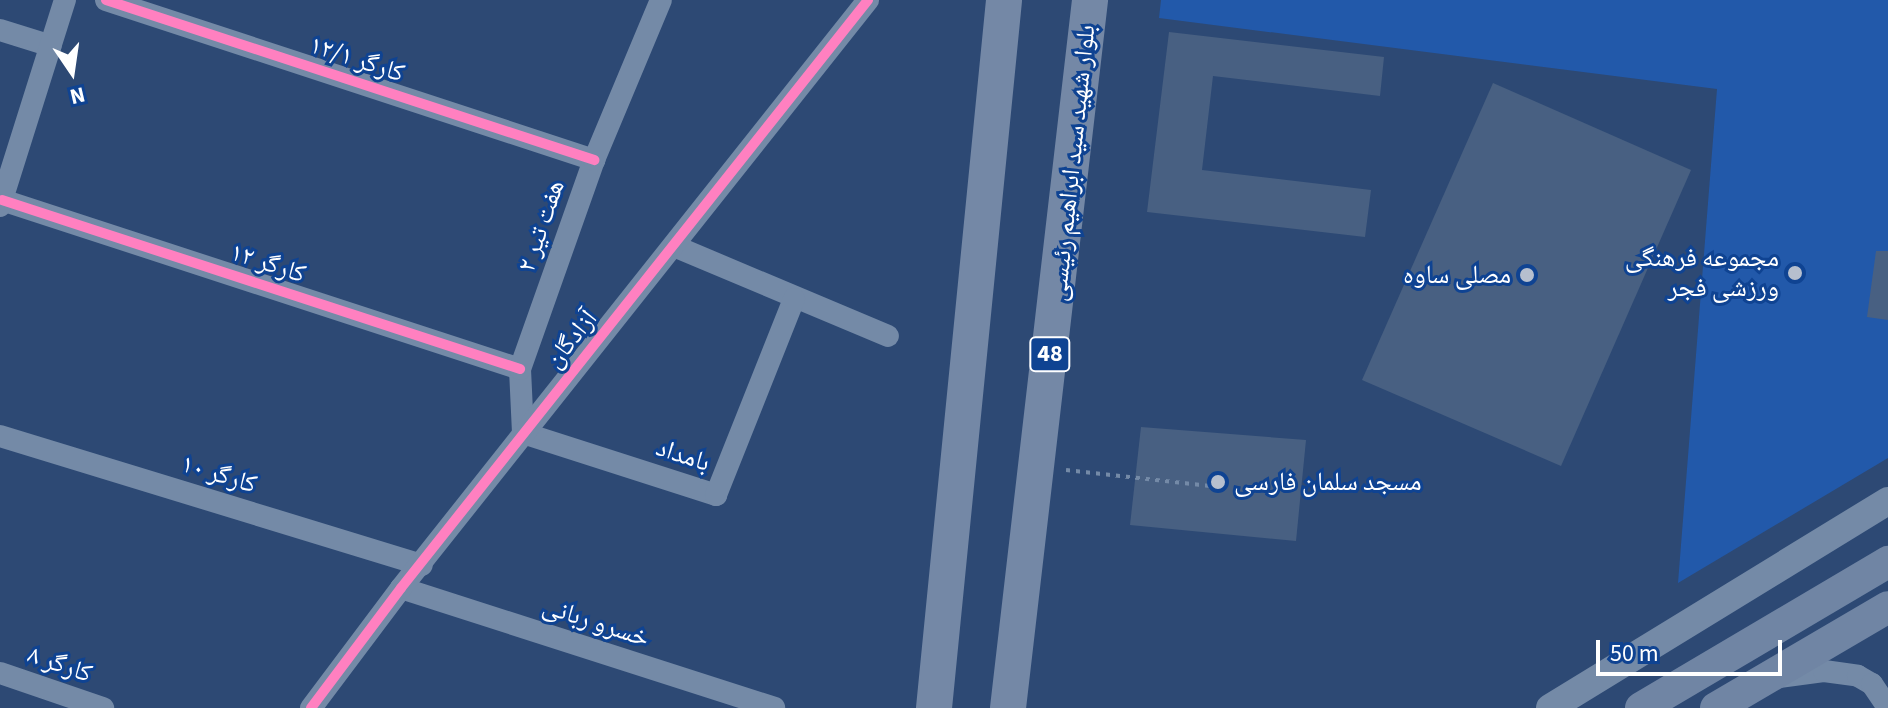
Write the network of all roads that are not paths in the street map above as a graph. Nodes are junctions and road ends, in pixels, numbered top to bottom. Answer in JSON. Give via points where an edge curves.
{"nodes":[{"id":1,"x":65,"y":0,"type":"edge"},
{"id":2,"x":106,"y":0,"type":"edge"},
{"id":3,"x":661,"y":0,"type":"edge"},
{"id":4,"x":868,"y":0,"type":"edge"},
{"id":5,"x":1004,"y":0,"type":"edge"},
{"id":6,"x":1090,"y":0,"type":"edge"},
{"id":7,"x":0,"y":30,"type":"edge"},
{"id":8,"x":51,"y":46,"type":"junction"},
{"id":9,"x":594,"y":160,"type":"junction"},
{"id":10,"x":1,"y":203,"type":"edge"},
{"id":11,"x":674,"y":246,"type":"junction"},
{"id":12,"x":794,"y":299,"type":"junction"},
{"id":13,"x":888,"y":336,"type":"dead end"},
{"id":14,"x":520,"y":369,"type":"junction"},
{"id":15,"x":523,"y":433,"type":"junction"},
{"id":16,"x":0,"y":436,"type":"edge"},
{"id":17,"x":1888,"y":501,"type":"edge"},
{"id":18,"x":1888,"y":562,"type":"edge"},
{"id":19,"x":422,"y":565,"type":"junction"},
{"id":20,"x":401,"y":588,"type":"junction"},
{"id":21,"x":1888,"y":607,"type":"edge"},
{"id":22,"x":0,"y":673,"type":"edge"},
{"id":23,"x":1766,"y":678,"type":"junction"},
{"id":24,"x":103,"y":708,"type":"edge"},
{"id":25,"x":311,"y":708,"type":"edge"},
{"id":26,"x":774,"y":708,"type":"edge"},
{"id":27,"x":934,"y":708,"type":"edge"},
{"id":28,"x":1008,"y":708,"type":"edge"},
{"id":29,"x":1550,"y":708,"type":"edge"},
{"id":30,"x":1641,"y":708,"type":"edge"},
{"id":31,"x":1716,"y":708,"type":"edge"},
{"id":32,"x":1888,"y":708,"type":"edge"}],
"edges":[{"from":1,"to":8,"type":"street"},
{"from":2,"to":9,"type":"street","name":"کارگر ۱۲/۱"},
{"from":3,"to":9,"type":"street","name":"هفت تیر ۲"},
{"from":4,"to":11,"type":"street","name":"آزادگان"},
{"from":5,"to":27,"type":"main road"},
{"from":6,"to":28,"type":"main road","name":"بلوار شهید سید ابراهیم رئیسی","number":"48"},
{"from":7,"to":8,"type":"street"},
{"from":8,"to":10,"type":"street"},
{"from":9,"to":14,"type":"street","name":"هفت تیر ۲"},
{"from":10,"to":14,"type":"street","name":"کارگر ۱۲"},
{"from":11,"to":12,"type":"street"},
{"from":11,"to":15,"type":"street","name":"آزادگان"},
{"from":12,"to":13,"type":"street"},
{"from":12,"to":15,"type":"street","name":"بامداد","via":[[716,495]]},
{"from":14,"to":15,"type":"street","name":"هفت تیر ۲"},
{"from":15,"to":19,"type":"street","name":"آزادگان"},
{"from":16,"to":19,"type":"street","name":"کارگر ۱۰"},
{"from":17,"to":29,"type":"street"},
{"from":18,"to":30,"type":"main road"},
{"from":19,"to":20,"type":"street","name":"آزادگان"},
{"from":20,"to":25,"type":"street","name":"آزادگان"},
{"from":20,"to":26,"type":"street","name":"خسرو ربانی"},
{"from":21,"to":23,"type":"main road"},
{"from":22,"to":24,"type":"street","name":"کارگر ۸"},
{"from":23,"to":31,"type":"main road"},
{"from":23,"to":32,"type":"street","via":[[1824,671],[1858,676],[1872,684]]}]}
